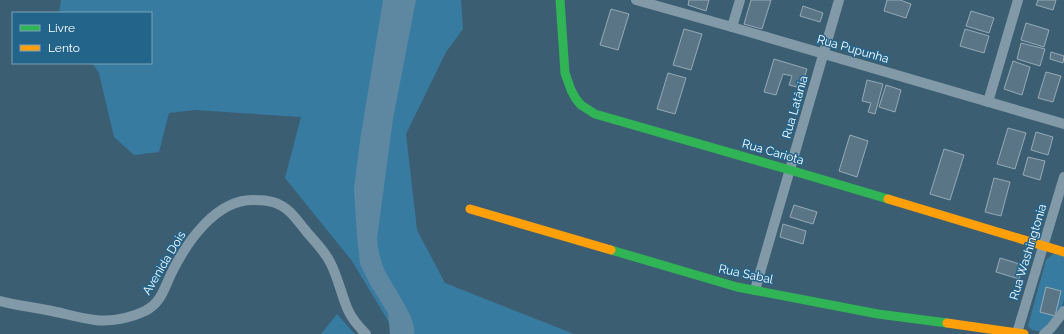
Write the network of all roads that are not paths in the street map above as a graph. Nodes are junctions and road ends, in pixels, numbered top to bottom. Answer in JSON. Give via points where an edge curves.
{"nodes":[{"id":1,"x":560,"y":0,"type":"edge"},
{"id":2,"x":740,"y":0,"type":"edge"},
{"id":3,"x":839,"y":0,"type":"edge"},
{"id":4,"x":1018,"y":0,"type":"edge"},
{"id":5,"x":640,"y":1,"type":"edge"},
{"id":6,"x":732,"y":27,"type":"junction"},
{"id":7,"x":824,"y":54,"type":"junction"},
{"id":8,"x":988,"y":102,"type":"junction"},
{"id":9,"x":1064,"y":124,"type":"edge"},
{"id":10,"x":790,"y":170,"type":"junction"},
{"id":11,"x":1064,"y":178,"type":"edge"},
{"id":12,"x":470,"y":209,"type":"dead end"},
{"id":13,"x":1044,"y":246,"type":"junction"},
{"id":14,"x":1064,"y":252,"type":"edge"},
{"id":15,"x":755,"y":290,"type":"junction"},
{"id":16,"x":0,"y":301,"type":"edge"},
{"id":17,"x":1064,"y":311,"type":"edge"},
{"id":18,"x":366,"y":334,"type":"edge"},
{"id":19,"x":1021,"y":334,"type":"edge"},
{"id":20,"x":1044,"y":334,"type":"edge"}],
"edges":[{"from":1,"to":10,"type":"street","name":"Rua Cariota","via":[[565,74],[571,90],[581,105],[596,114]]},
{"from":2,"to":6,"type":"street"},
{"from":3,"to":7,"type":"street","name":"Rua Latânia"},
{"from":4,"to":8,"type":"street"},
{"from":5,"to":6,"type":"street","name":"Rua Pupunha"},
{"from":6,"to":7,"type":"street","name":"Rua Pupunha"},
{"from":7,"to":8,"type":"street","name":"Rua Pupunha"},
{"from":7,"to":10,"type":"street","name":"Rua Latânia"},
{"from":8,"to":9,"type":"street","name":"Rua Pupunha"},
{"from":10,"to":13,"type":"street","name":"Rua Cariota"},
{"from":10,"to":15,"type":"street","name":"Rua Latânia"},
{"from":11,"to":13,"type":"street","name":"Rua Washingtonia"},
{"from":12,"to":15,"type":"street","name":"Rua Sabal","via":[[719,282]]},
{"from":13,"to":14,"type":"street","name":"Rua Cariota"},
{"from":13,"to":19,"type":"street","name":"Rua Washingtonia"},
{"from":15,"to":19,"type":"street","name":"Rua Sabal","via":[[878,314]]},
{"from":16,"to":18,"type":"street","name":"Avenida Dois","via":[[95,320],[117,320],[133,316],[155,305],[160,299],[183,252],[213,217],[233,203],[266,200],[277,203],[290,212],[323,251],[338,280],[348,310]]},
{"from":17,"to":20,"type":"street","via":[[1052,328]]}]}
